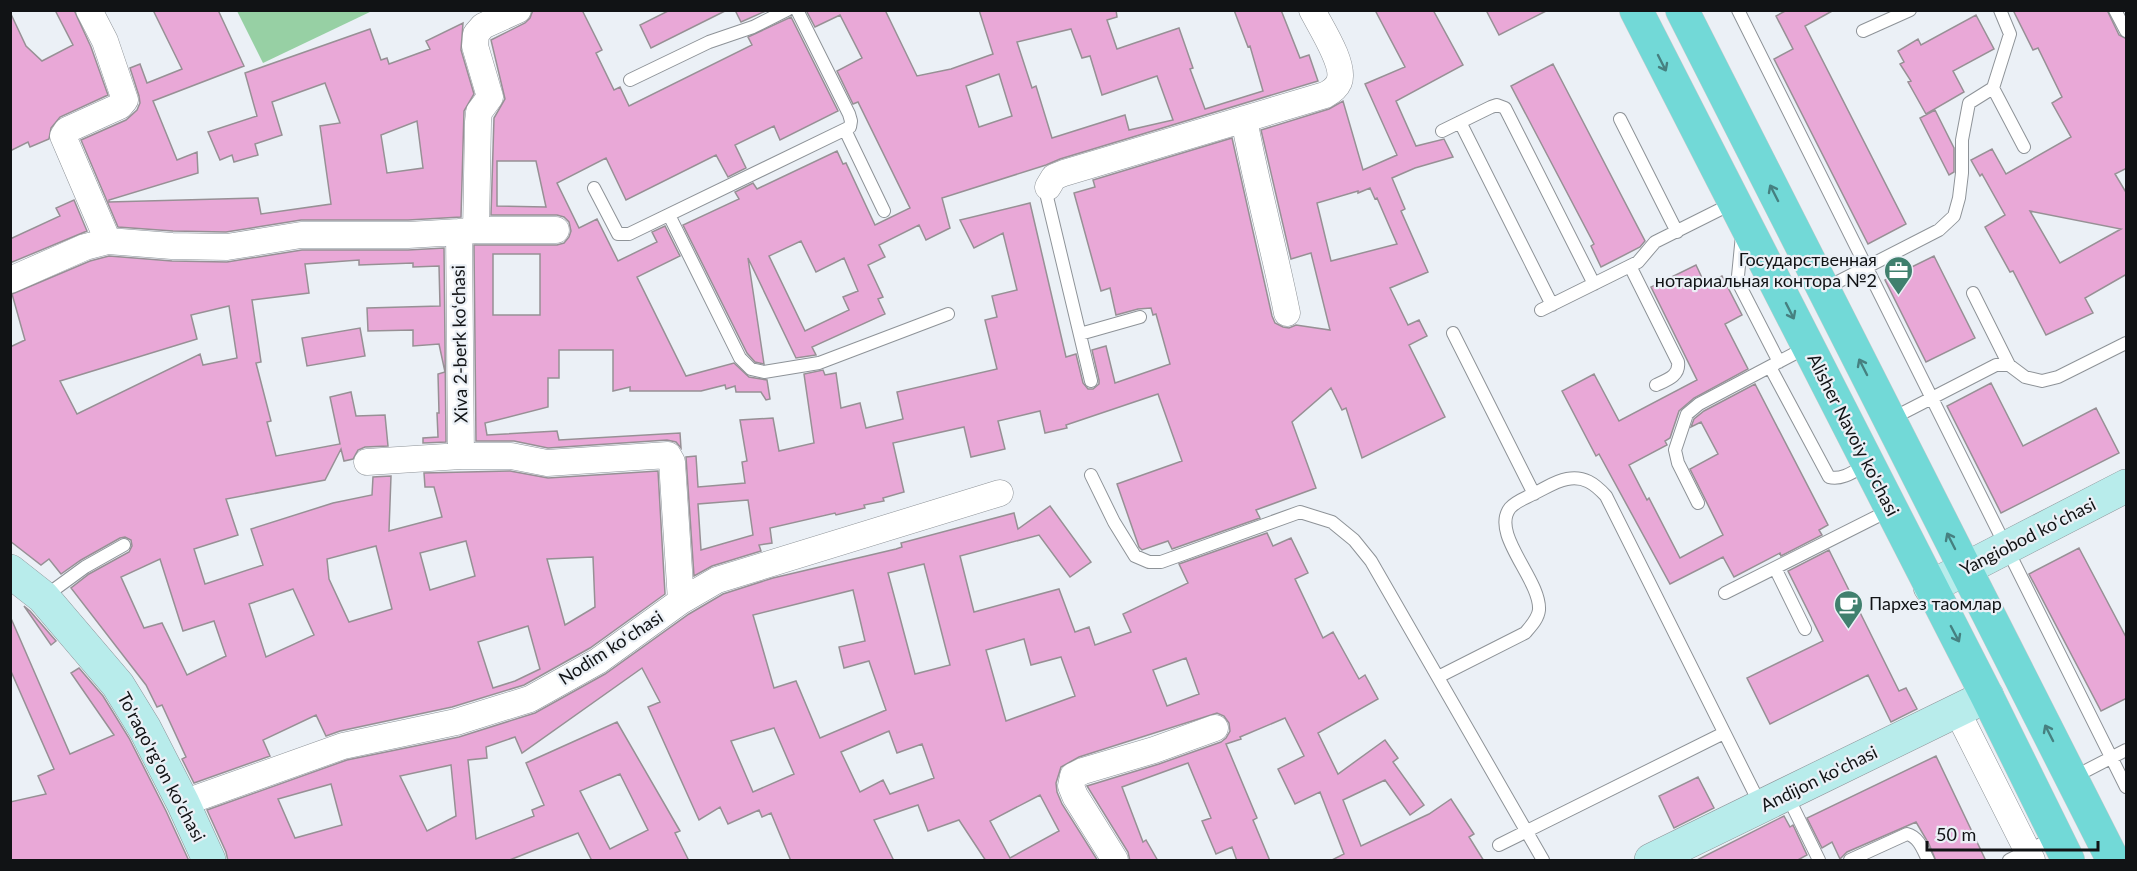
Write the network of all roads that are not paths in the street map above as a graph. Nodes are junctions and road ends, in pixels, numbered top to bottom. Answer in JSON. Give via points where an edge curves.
{"nodes":[{"id":1,"x":89,"y":10,"type":"edge"},
{"id":2,"x":519,"y":10,"type":"edge"},
{"id":3,"x":788,"y":10,"type":"edge"},
{"id":4,"x":796,"y":10,"type":"edge"},
{"id":5,"x":1312,"y":10,"type":"edge"},
{"id":6,"x":1636,"y":10,"type":"edge"},
{"id":7,"x":1682,"y":10,"type":"edge"},
{"id":8,"x":1738,"y":10,"type":"edge"},
{"id":9,"x":1910,"y":10,"type":"edge"},
{"id":10,"x":2000,"y":10,"type":"edge"},
{"id":11,"x":2115,"y":10,"type":"edge"},
{"id":12,"x":1863,"y":31,"type":"dead end"},
{"id":13,"x":2127,"y":31,"type":"edge"},
{"id":14,"x":630,"y":80,"type":"dead end"},
{"id":15,"x":1993,"y":88,"type":"junction"},
{"id":16,"x":1244,"y":119,"type":"junction"},
{"id":17,"x":1620,"y":119,"type":"dead end"},
{"id":18,"x":1460,"y":122,"type":"junction"},
{"id":19,"x":845,"y":130,"type":"junction"},
{"id":20,"x":1442,"y":131,"type":"dead end"},
{"id":21,"x":2024,"y":147,"type":"dead end"},
{"id":22,"x":1048,"y":187,"type":"joint"},
{"id":23,"x":594,"y":188,"type":"dead end"},
{"id":24,"x":884,"y":211,"type":"dead end"},
{"id":25,"x":1739,"y":212,"type":"junction"},
{"id":26,"x":669,"y":214,"type":"junction"},
{"id":27,"x":556,"y":230,"type":"dead end"},
{"id":28,"x":467,"y":231,"type":"junction"},
{"id":29,"x":1677,"y":232,"type":"junction"},
{"id":30,"x":108,"y":241,"type":"junction"},
{"id":31,"x":1630,"y":266,"type":"junction"},
{"id":32,"x":1866,"y":268,"type":"junction"},
{"id":33,"x":10,"y":280,"type":"edge"},
{"id":34,"x":1594,"y":284,"type":"junction"},
{"id":35,"x":1823,"y":290,"type":"junction"},
{"id":36,"x":1973,"y":292,"type":"dead end"},
{"id":37,"x":948,"y":314,"type":"dead end"},
{"id":38,"x":1287,"y":314,"type":"dead end"},
{"id":39,"x":1140,"y":317,"type":"dead end"},
{"id":40,"x":1453,"y":333,"type":"dead end"},
{"id":41,"x":1080,"y":334,"type":"junction"},
{"id":42,"x":2127,"y":343,"type":"edge"},
{"id":43,"x":1808,"y":347,"type":"junction"},
{"id":44,"x":1774,"y":364,"type":"junction"},
{"id":45,"x":2009,"y":365,"type":"junction"},
{"id":46,"x":1091,"y":381,"type":"dead end"},
{"id":47,"x":1656,"y":385,"type":"dead end"},
{"id":48,"x":1932,"y":399,"type":"junction"},
{"id":49,"x":1890,"y":420,"type":"junction"},
{"id":50,"x":461,"y":456,"type":"junction"},
{"id":51,"x":367,"y":462,"type":"dead end"},
{"id":52,"x":1868,"y":464,"type":"junction"},
{"id":53,"x":1091,"y":475,"type":"dead end"},
{"id":54,"x":2127,"y":486,"type":"edge"},
{"id":55,"x":1000,"y":493,"type":"dead end"},
{"id":56,"x":1534,"y":494,"type":"junction"},
{"id":57,"x":1698,"y":502,"type":"dead end"},
{"id":58,"x":1892,"y":510,"type":"junction"},
{"id":59,"x":124,"y":545,"type":"dead end"},
{"id":60,"x":2006,"y":549,"type":"junction"},
{"id":61,"x":1775,"y":568,"type":"junction"},
{"id":62,"x":1966,"y":569,"type":"junction"},
{"id":63,"x":10,"y":571,"type":"edge"},
{"id":64,"x":1930,"y":587,"type":"junction"},
{"id":65,"x":1725,"y":593,"type":"dead end"},
{"id":66,"x":44,"y":597,"type":"junction"},
{"id":67,"x":681,"y":602,"type":"junction"},
{"id":68,"x":1805,"y":629,"type":"dead end"},
{"id":69,"x":1438,"y":677,"type":"junction"},
{"id":70,"x":1987,"y":696,"type":"junction"},
{"id":71,"x":1957,"y":711,"type":"junction"},
{"id":72,"x":1215,"y":728,"type":"dead end"},
{"id":73,"x":1724,"y":733,"type":"junction"},
{"id":74,"x":2127,"y":750,"type":"edge"},
{"id":75,"x":2112,"y":757,"type":"junction"},
{"id":76,"x":2072,"y":778,"type":"junction"},
{"id":77,"x":2127,"y":787,"type":"edge"},
{"id":78,"x":1774,"y":801,"type":"junction"},
{"id":79,"x":183,"y":803,"type":"junction"},
{"id":80,"x":1527,"y":831,"type":"junction"},
{"id":81,"x":1499,"y":845,"type":"dead end"},
{"id":82,"x":2062,"y":849,"type":"edge"},
{"id":83,"x":2023,"y":857,"type":"edge"},
{"id":84,"x":209,"y":861,"type":"edge"},
{"id":85,"x":1115,"y":861,"type":"edge"},
{"id":86,"x":1544,"y":861,"type":"edge"},
{"id":87,"x":1650,"y":861,"type":"edge"},
{"id":88,"x":1820,"y":861,"type":"edge"},
{"id":89,"x":1850,"y":861,"type":"edge"},
{"id":90,"x":1928,"y":861,"type":"edge"},
{"id":91,"x":2113,"y":861,"type":"edge"}],
"edges":[{"from":1,"to":30,"type":"street","via":[[105,41],[125,100],[120,106],[67,130],[63,136]]},
{"from":2,"to":28,"type":"street","name":"Xiva 2-berk koʻchasi","via":[[483,26],[476,34],[475,46],[490,97],[479,112]]},
{"from":3,"to":14,"type":"lane"},
{"from":4,"to":19,"type":"lane","via":[[849,114],[850,127]]},
{"from":5,"to":16,"type":"street","via":[[1337,62],[1339,82],[1325,95]]},
{"from":6,"to":25,"type":"main road","name":"Alisher Navoiy ko'chasi","one_way":true},
{"from":35,"to":7,"type":"main road","one_way":true},
{"from":8,"to":32,"type":"lane"},
{"from":9,"to":12,"type":"lane"},
{"from":10,"to":15,"type":"lane","via":[[2010,34]]},
{"from":11,"to":13,"type":"lane"},
{"from":15,"to":21,"type":"lane"},
{"from":15,"to":32,"type":"lane","via":[[1969,104],[1954,216],[1939,230]]},
{"from":16,"to":22,"type":"street","via":[[1064,173],[1054,177]]},
{"from":16,"to":38,"type":"street"},
{"from":17,"to":29,"type":"lane"},
{"from":18,"to":20,"type":"lane"},
{"from":18,"to":34,"type":"lane","via":[[1497,105],[1505,108]]},
{"from":18,"to":34,"type":"lane","via":[[1546,308]]},
{"from":19,"to":24,"type":"lane"},
{"from":19,"to":26,"type":"lane"},
{"from":22,"to":41,"type":"lane","via":[[1047,198]]},
{"from":23,"to":26,"type":"lane","via":[[618,234],[629,234]]},
{"from":25,"to":29,"type":"lane"},
{"from":25,"to":43,"type":"main road","name":"Alisher Navoiy ko'chasi","one_way":true},
{"from":25,"to":44,"type":"lane","via":[[1740,286]]},
{"from":26,"to":37,"type":"lane","via":[[740,358],[751,369],[764,372],[819,363]]},
{"from":27,"to":28,"type":"street"},
{"from":28,"to":30,"type":"street","via":[[301,235],[227,247]]},
{"from":28,"to":50,"type":"street","name":"Xiva 2-berk koʻchasi"},
{"from":29,"to":31,"type":"lane","via":[[1655,243]]},
{"from":30,"to":33,"type":"street"},
{"from":31,"to":34,"type":"lane"},
{"from":31,"to":47,"type":"lane","via":[[1678,362],[1676,374]]},
{"from":32,"to":35,"type":"lane"},
{"from":32,"to":48,"type":"lane"},
{"from":49,"to":35,"type":"main road","one_way":true},
{"from":36,"to":45,"type":"lane"},
{"from":39,"to":41,"type":"lane"},
{"from":40,"to":56,"type":"lane"},
{"from":41,"to":46,"type":"lane"},
{"from":42,"to":45,"type":"lane","via":[[2042,381],[2025,377]]},
{"from":43,"to":44,"type":"lane"},
{"from":43,"to":52,"type":"main road","name":"Alisher Navoiy ko'chasi"},
{"from":44,"to":52,"type":"lane","via":[[1830,477],[1843,477]]},
{"from":44,"to":57,"type":"lane","via":[[1687,414],[1675,457]]},
{"from":45,"to":48,"type":"lane","via":[[1996,365]]},
{"from":48,"to":49,"type":"lane"},
{"from":48,"to":60,"type":"lane"},
{"from":62,"to":49,"type":"main road","one_way":true},
{"from":50,"to":51,"type":"street"},
{"from":50,"to":67,"type":"street","via":[[511,456],[548,463],[668,455],[672,462]]},
{"from":52,"to":58,"type":"main road","name":"Alisher Navoiy ko'chasi"},
{"from":53,"to":69,"type":"lane","via":[[1135,556],[1149,562],[1161,562],[1300,512],[1332,522],[1371,561]]},
{"from":54,"to":60,"type":"street","name":"Yangiobod koʻchasi"},
{"from":55,"to":67,"type":"street","name":"Nodim koʻchasi","via":[[717,580]]},
{"from":56,"to":69,"type":"lane","via":[[1510,508],[1505,521],[1538,595],[1535,622],[1526,633]]},
{"from":56,"to":73,"type":"lane","via":[[1561,480],[1579,477],[1595,484],[1606,496]]},
{"from":58,"to":61,"type":"lane"},
{"from":58,"to":64,"type":"main road","name":"Alisher Navoiy ko'chasi"},
{"from":59,"to":66,"type":"lane"},
{"from":60,"to":62,"type":"street","name":"Yangiobod koʻchasi"},
{"from":60,"to":75,"type":"lane"},
{"from":61,"to":65,"type":"lane"},
{"from":61,"to":68,"type":"lane"},
{"from":62,"to":64,"type":"street","name":"Yangiobod koʻchasi"},
{"from":76,"to":62,"type":"main road","one_way":true},
{"from":63,"to":66,"type":"street","name":"To'raqo'rg'on ko'chasi"},
{"from":64,"to":70,"type":"main road","name":"Alisher Navoiy ko'chasi","one_way":true},
{"from":66,"to":79,"type":"street","name":"To'raqo'rg'on ko'chasi","via":[[118,686]]},
{"from":67,"to":79,"type":"street","name":"Nodim koʻchasi","via":[[598,661],[530,699],[456,722],[343,746]]},
{"from":69,"to":80,"type":"lane"},
{"from":70,"to":71,"type":"street","name":"Andijon ko'chasi"},
{"from":70,"to":82,"type":"main road","name":"Alisher Navoiy ko'chasi"},
{"from":71,"to":78,"type":"street","name":"Andijon ko'chasi"},
{"from":71,"to":83,"type":"street"},
{"from":72,"to":85,"type":"street","via":[[1073,776],[1075,796]]},
{"from":73,"to":78,"type":"lane"},
{"from":73,"to":80,"type":"lane"},
{"from":74,"to":75,"type":"lane"},
{"from":75,"to":76,"type":"lane"},
{"from":75,"to":77,"type":"lane"},
{"from":76,"to":91,"type":"main road"},
{"from":78,"to":87,"type":"street","name":"Andijon ko'chasi"},
{"from":78,"to":88,"type":"lane"},
{"from":79,"to":84,"type":"street","name":"To'raqo'rg'on ko'chasi"},
{"from":80,"to":81,"type":"lane"},
{"from":80,"to":86,"type":"lane"},
{"from":82,"to":83,"type":"lane"},
{"from":89,"to":90,"type":"lane","via":[[1907,834],[1918,841]]}]}
